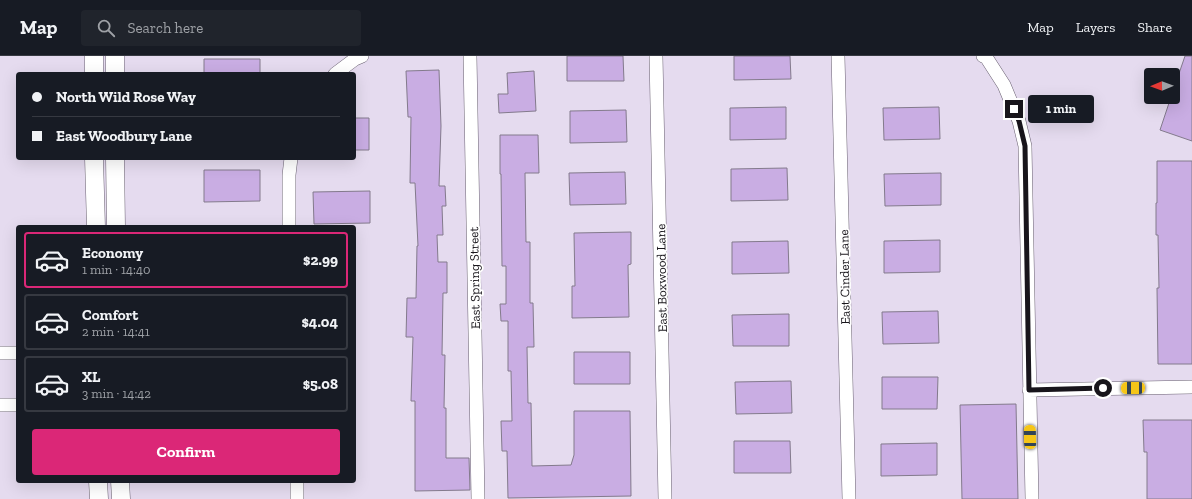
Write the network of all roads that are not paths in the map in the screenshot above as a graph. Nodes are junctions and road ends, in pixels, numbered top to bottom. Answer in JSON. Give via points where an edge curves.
{"nodes":[{"id":1,"x":94,"y":56,"type":"edge"},
{"id":2,"x":115,"y":56,"type":"edge"},
{"id":3,"x":362,"y":56,"type":"edge"},
{"id":4,"x":470,"y":56,"type":"edge"},
{"id":5,"x":656,"y":56,"type":"edge"},
{"id":6,"x":838,"y":56,"type":"edge"},
{"id":7,"x":984,"y":57,"type":"edge"},
{"id":8,"x":94,"y":72,"type":"edge"},
{"id":9,"x":115,"y":72,"type":"edge"},
{"id":10,"x":338,"y":72,"type":"edge"},
{"id":11,"x":94,"y":160,"type":"edge"},
{"id":12,"x":115,"y":160,"type":"edge"},
{"id":13,"x":291,"y":160,"type":"edge"},
{"id":14,"x":96,"y":225,"type":"edge"},
{"id":15,"x":116,"y":225,"type":"edge"},
{"id":16,"x":289,"y":225,"type":"edge"},
{"id":17,"x":0,"y":353,"type":"edge"},
{"id":18,"x":16,"y":353,"type":"edge"},
{"id":19,"x":1192,"y":387,"type":"edge"},
{"id":20,"x":1029,"y":390,"type":"junction"},
{"id":21,"x":0,"y":405,"type":"edge"},
{"id":22,"x":16,"y":405,"type":"edge"},
{"id":23,"x":98,"y":483,"type":"edge"},
{"id":24,"x":120,"y":483,"type":"edge"},
{"id":25,"x":297,"y":483,"type":"edge"},
{"id":26,"x":99,"y":499,"type":"edge"},
{"id":27,"x":121,"y":499,"type":"edge"},
{"id":28,"x":297,"y":499,"type":"edge"},
{"id":29,"x":478,"y":499,"type":"edge"},
{"id":30,"x":665,"y":499,"type":"edge"},
{"id":31,"x":848,"y":499,"type":"edge"},
{"id":32,"x":1032,"y":499,"type":"edge"}],
"edges":[{"from":1,"to":8,"type":"street"},
{"from":2,"to":9,"type":"street"},
{"from":3,"to":10,"type":"street"},
{"from":4,"to":29,"type":"street","name":"East Spring Street"},
{"from":5,"to":30,"type":"street","name":"East Boxwood Lane"},
{"from":6,"to":31,"type":"street","name":"East Cinder Lane"},
{"from":7,"to":20,"type":"street","via":[[1004,85],[1019,121],[1025,146]]},
{"from":11,"to":14,"type":"street"},
{"from":12,"to":15,"type":"street"},
{"from":13,"to":16,"type":"street"},
{"from":17,"to":18,"type":"street"},
{"from":19,"to":20,"type":"street"},
{"from":20,"to":32,"type":"street"},
{"from":21,"to":22,"type":"street"},
{"from":23,"to":26,"type":"street"},
{"from":24,"to":27,"type":"street"},
{"from":25,"to":28,"type":"street"}]}
